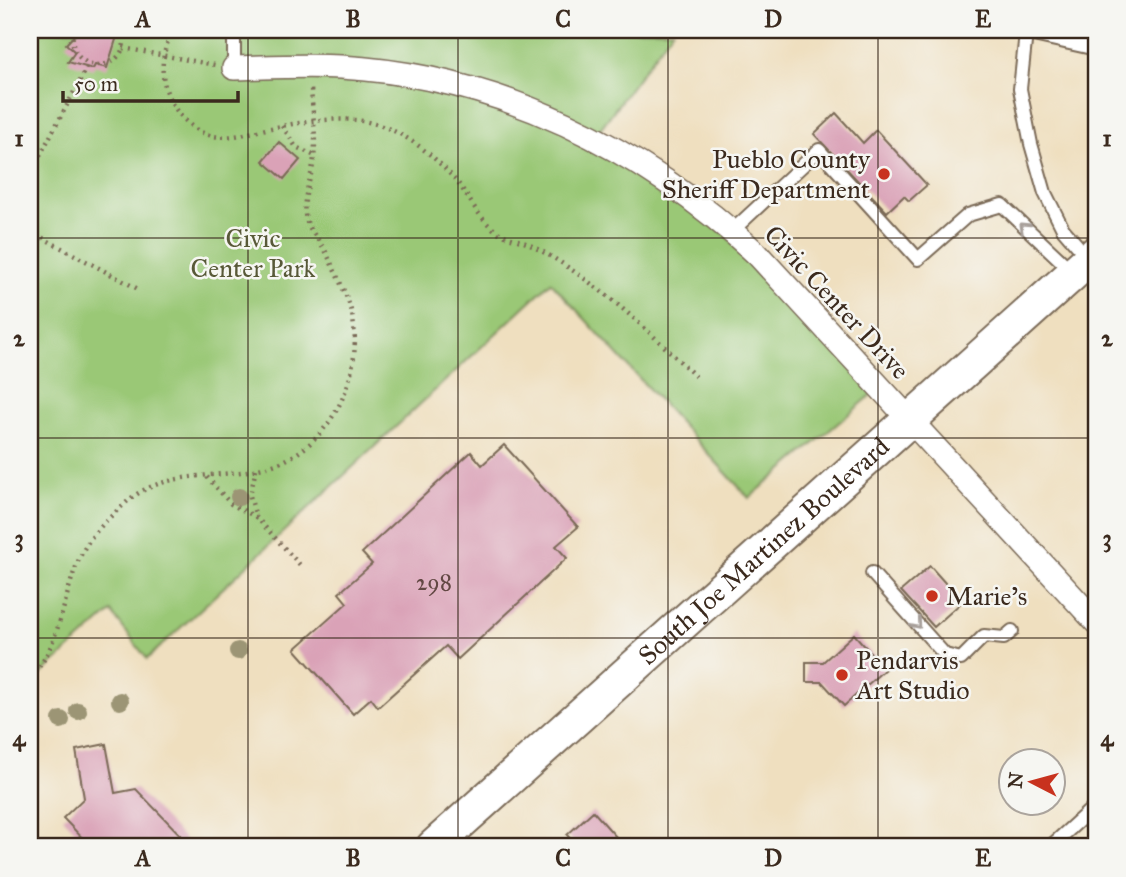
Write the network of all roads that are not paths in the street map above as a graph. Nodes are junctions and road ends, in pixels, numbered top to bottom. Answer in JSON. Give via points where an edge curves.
{"nodes":[{"id":1,"x":234,"y":30,"type":"edge"},
{"id":2,"x":1011,"y":30,"type":"edge"},
{"id":3,"x":1026,"y":33,"type":"junction"},
{"id":4,"x":1096,"y":49,"type":"edge"},
{"id":5,"x":234,"y":68,"type":"joint"},
{"id":6,"x":732,"y":231,"type":"junction"},
{"id":7,"x":1086,"y":262,"type":"edge"},
{"id":8,"x":910,"y":422,"type":"junction"},
{"id":9,"x":872,"y":573,"type":"dead end"},
{"id":10,"x":1096,"y":622,"type":"edge"},
{"id":11,"x":1012,"y":631,"type":"dead end"},
{"id":12,"x":1096,"y":805,"type":"edge"},
{"id":13,"x":433,"y":847,"type":"edge"},
{"id":14,"x":1050,"y":847,"type":"edge"}],
"edges":[{"from":1,"to":5,"type":"lane"},
{"from":2,"to":3,"type":"lane"},
{"from":3,"to":4,"type":"lane"},
{"from":3,"to":7,"type":"lane","via":[[1020,89],[1031,144],[1045,193]]},
{"from":5,"to":6,"type":"street","name":"Civic Center Drive","via":[[373,70],[512,101],[636,159]]},
{"from":7,"to":6,"type":"lane","one_way":true,"via":[[1002,205],[968,215],[918,258],[819,150]]},
{"from":6,"to":8,"type":"street","name":"Civic Center Drive"},
{"from":7,"to":8,"type":"main road","name":"South Joe Martinez Boulevard"},
{"from":8,"to":10,"type":"street","name":"Civic Center Drive"},
{"from":8,"to":13,"type":"main road","name":"South Joe Martinez Boulevard"},
{"from":9,"to":11,"type":"lane","one_way":true,"via":[[945,655],[961,659],[984,636],[1004,638]]},
{"from":12,"to":14,"type":"lane"}]}
